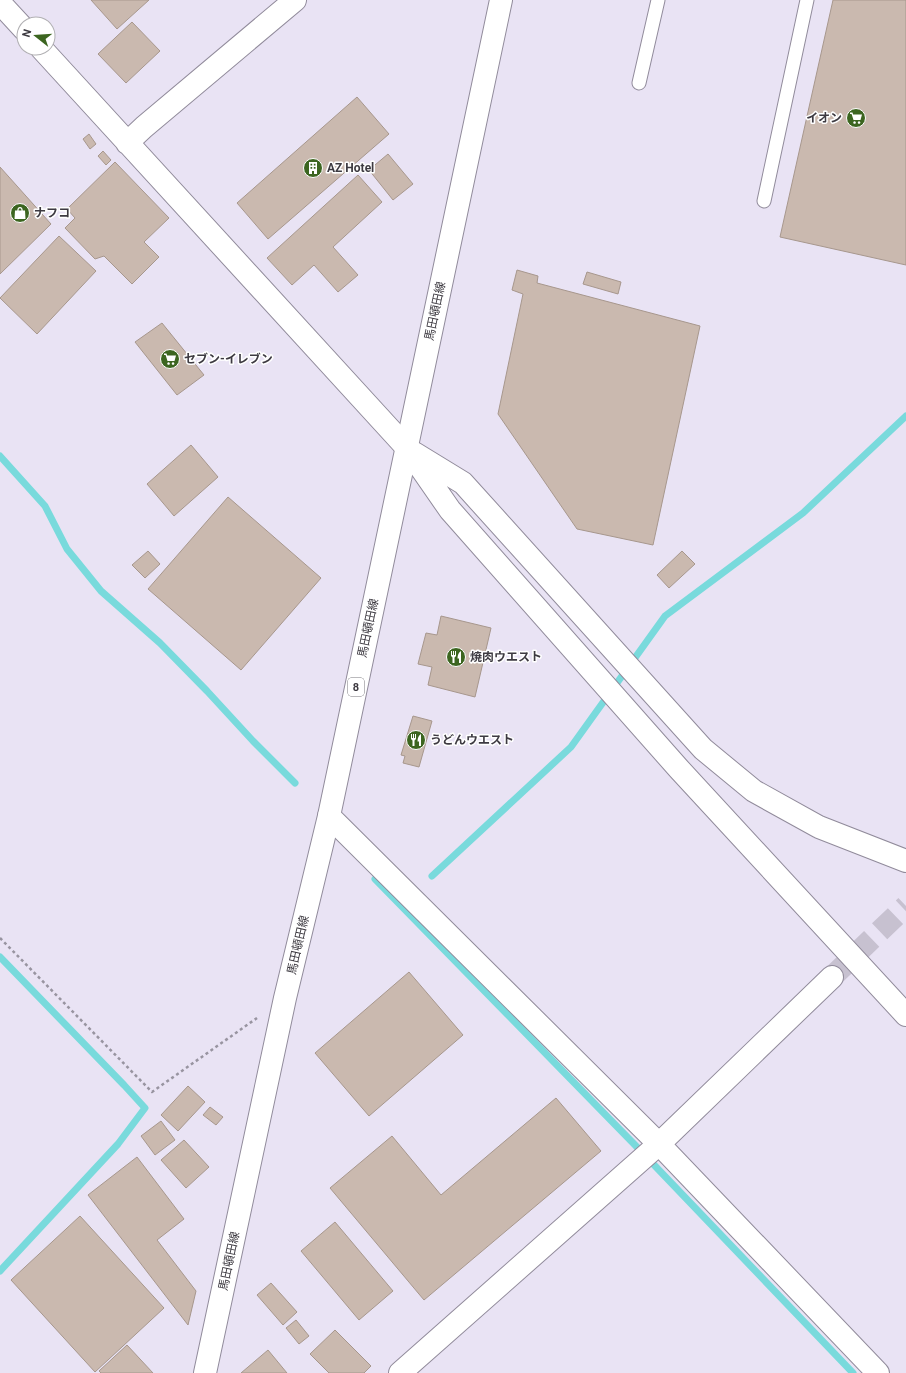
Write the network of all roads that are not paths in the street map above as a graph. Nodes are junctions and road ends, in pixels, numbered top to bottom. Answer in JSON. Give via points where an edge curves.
{"nodes":[{"id":1,"x":295,"y":0,"type":"edge"},
{"id":2,"x":501,"y":0,"type":"edge"},
{"id":3,"x":658,"y":0,"type":"edge"},
{"id":4,"x":807,"y":0,"type":"edge"},
{"id":5,"x":0,"y":3,"type":"edge"},
{"id":6,"x":16,"y":20,"type":"edge"},
{"id":7,"x":48,"y":56,"type":"edge"},
{"id":8,"x":640,"y":83,"type":"dead end"},
{"id":9,"x":127,"y":143,"type":"junction"},
{"id":10,"x":764,"y":201,"type":"dead end"},
{"id":11,"x":407,"y":448,"type":"junction"},
{"id":12,"x":329,"y":816,"type":"junction"},
{"id":13,"x":906,"y":861,"type":"edge"},
{"id":14,"x":832,"y":977,"type":"tunnel mouth"},
{"id":15,"x":906,"y":1015,"type":"edge"},
{"id":16,"x":659,"y":1144,"type":"junction"},
{"id":17,"x":205,"y":1373,"type":"edge"},
{"id":18,"x":400,"y":1373,"type":"edge"},
{"id":19,"x":878,"y":1373,"type":"edge"}],
"edges":[{"from":1,"to":9,"type":"main road"},
{"from":2,"to":11,"type":"main road","name":"馬田頓田線","number":"8"},
{"from":3,"to":8,"type":"lane"},
{"from":4,"to":10,"type":"lane"},
{"from":5,"to":6,"type":"main road"},
{"from":7,"to":9,"type":"main road"},
{"from":9,"to":11,"type":"main road"},
{"from":11,"to":12,"type":"main road","name":"馬田頓田線","number":"8"},
{"from":11,"to":13,"type":"main road","via":[[463,483],[703,749],[754,791],[819,827]]},
{"from":11,"to":15,"type":"main road","via":[[450,510],[679,769]]},
{"from":12,"to":16,"type":"main road"},
{"from":12,"to":17,"type":"main road","name":"馬田頓田線","number":"8","via":[[285,998]]},
{"from":14,"to":16,"type":"main road"},
{"from":16,"to":18,"type":"main road"},
{"from":16,"to":19,"type":"main road"}]}
